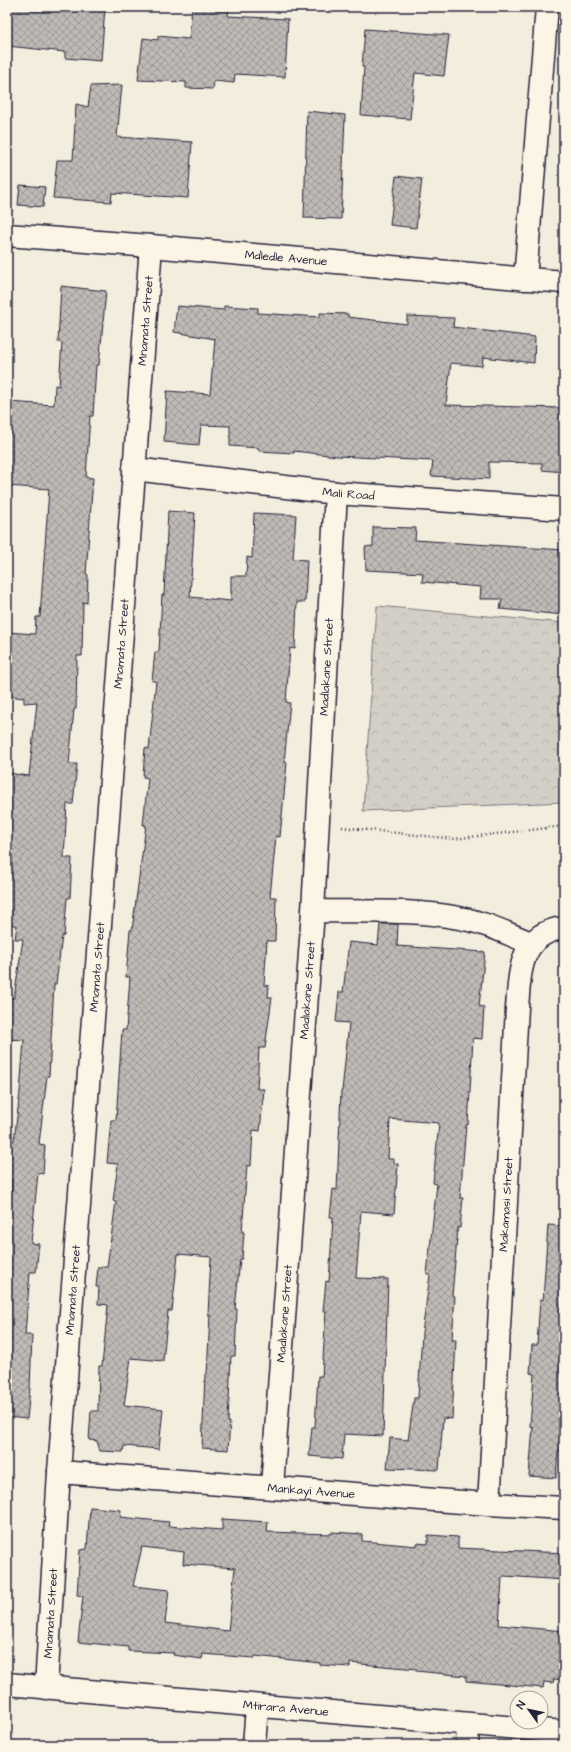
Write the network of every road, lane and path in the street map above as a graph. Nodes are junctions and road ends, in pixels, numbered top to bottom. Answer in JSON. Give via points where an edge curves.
{"nodes":[{"id":1,"x":547,"y":7,"type":"edge"},
{"id":2,"x":7,"y":235,"type":"edge"},
{"id":3,"x":151,"y":246,"type":"junction"},
{"id":4,"x":525,"y":279,"type":"junction"},
{"id":5,"x":564,"y":282,"type":"edge"},
{"id":6,"x":134,"y":469,"type":"junction"},
{"id":7,"x":336,"y":493,"type":"junction"},
{"id":8,"x":564,"y":509,"type":"edge"},
{"id":9,"x":318,"y":824,"type":"junction"},
{"id":10,"x":564,"y":826,"type":"edge"},
{"id":11,"x":313,"y":911,"type":"junction"},
{"id":12,"x":564,"y":928,"type":"edge"},
{"id":13,"x":531,"y":943,"type":"junction"},
{"id":14,"x":59,"y":1472,"type":"junction"},
{"id":15,"x":272,"y":1487,"type":"junction"},
{"id":16,"x":489,"y":1504,"type":"junction"},
{"id":17,"x":564,"y":1508,"type":"edge"},
{"id":18,"x":7,"y":1684,"type":"edge"},
{"id":19,"x":46,"y":1688,"type":"junction"},
{"id":20,"x":257,"y":1707,"type":"junction"},
{"id":21,"x":564,"y":1732,"type":"edge"},
{"id":22,"x":468,"y":1735,"type":"edge"},
{"id":23,"x":254,"y":1745,"type":"edge"}],
"edges":[{"from":1,"to":4,"type":"street"},
{"from":2,"to":3,"type":"street","name":"Mdledle Avenue"},
{"from":3,"to":4,"type":"street","name":"Mdledle Avenue"},
{"from":3,"to":6,"type":"street","name":"Mnamata Street"},
{"from":4,"to":5,"type":"street","name":"Mdledle Avenue"},
{"from":6,"to":7,"type":"street","name":"Mali Road"},
{"from":6,"to":14,"type":"street","name":"Mnamata Street"},
{"from":7,"to":8,"type":"street","name":"Mali Road"},
{"from":7,"to":9,"type":"street","name":"Madlakane Street"},
{"from":9,"to":10,"type":"path","via":[[453,839]]},
{"from":9,"to":11,"type":"street","name":"Madlakane Street"},
{"from":11,"to":13,"type":"street","via":[[427,914],[460,918]]},
{"from":11,"to":15,"type":"street","name":"Madlakane Street"},
{"from":12,"to":13,"type":"street","via":[[542,935]]},
{"from":13,"to":16,"type":"street","name":"Makamasi Street","via":[[523,961],[516,1008]]},
{"from":14,"to":15,"type":"street","name":"Mankayi Avenue"},
{"from":14,"to":19,"type":"street","name":"Mnamata Street"},
{"from":15,"to":16,"type":"street","name":"Mankayi Avenue"},
{"from":16,"to":17,"type":"street","name":"Mankayi Avenue"},
{"from":18,"to":19,"type":"street","name":"Mtirara Avenue"},
{"from":19,"to":20,"type":"street","name":"Mtirara Avenue"},
{"from":20,"to":22,"type":"street","name":"Mtirara Avenue"},
{"from":20,"to":23,"type":"street"},
{"from":21,"to":22,"type":"street","name":"Mtirara Avenue"}]}
